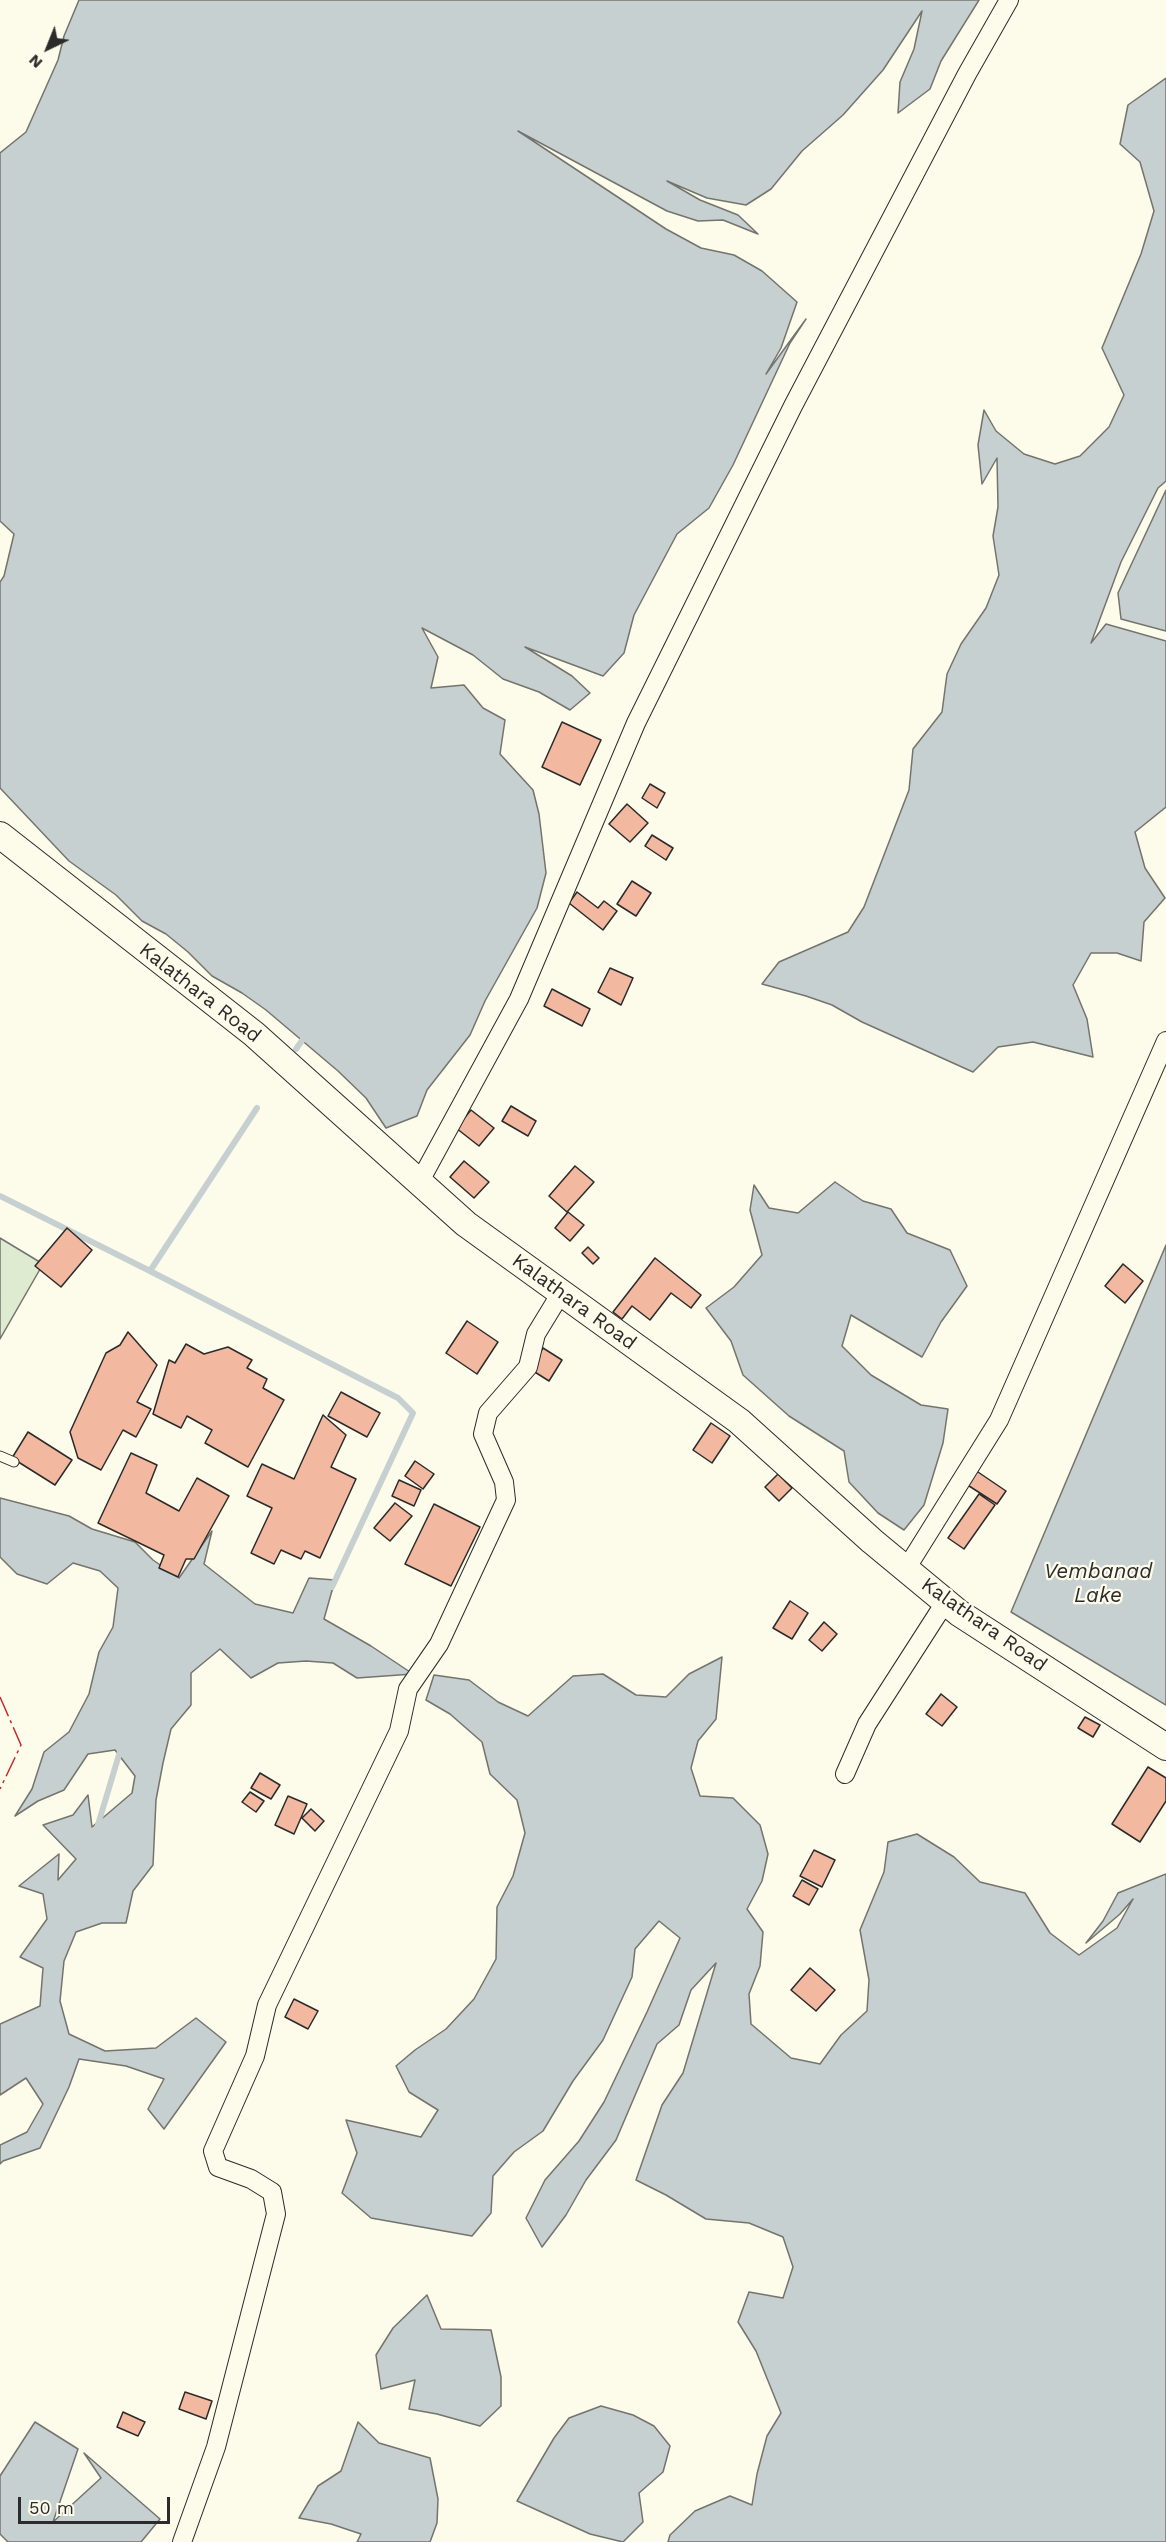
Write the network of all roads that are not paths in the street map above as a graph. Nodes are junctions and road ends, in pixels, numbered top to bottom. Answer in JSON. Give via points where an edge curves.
{"nodes":[{"id":1,"x":1009,"y":0,"type":"edge"},
{"id":2,"x":0,"y":835,"type":"edge"},
{"id":3,"x":1166,"y":1041,"type":"edge"},
{"id":4,"x":420,"y":1181,"type":"junction"},
{"id":5,"x":561,"y":1293,"type":"junction"},
{"id":6,"x":0,"y":1456,"type":"edge"},
{"id":7,"x":14,"y":1462,"type":"dead end"},
{"id":8,"x":906,"y":1569,"type":"junction"},
{"id":9,"x":946,"y":1601,"type":"junction"},
{"id":10,"x":1166,"y":1747,"type":"edge"},
{"id":11,"x":845,"y":1774,"type":"dead end"},
{"id":12,"x":182,"y":2542,"type":"edge"}],
"edges":[{"from":1,"to":4,"type":"street","via":[[783,428],[636,723],[519,999]]},
{"from":2,"to":4,"type":"street","name":"Kalathara Road","via":[[254,1034]]},
{"from":3,"to":8,"type":"street","via":[[999,1420]]},
{"from":4,"to":5,"type":"street","name":"Kalathara Road","via":[[466,1224]]},
{"from":5,"to":8,"type":"street","name":"Kalathara Road","via":[[739,1422]]},
{"from":5,"to":12,"type":"street","via":[[536,1335],[528,1366],[488,1413],[483,1434],[504,1482],[506,1500],[439,1644],[408,1689],[399,1731],[267,2004],[255,2056],[213,2151],[218,2167],[272,2192],[276,2214],[216,2447]]},
{"from":6,"to":7,"type":"lane"},
{"from":8,"to":9,"type":"street","name":"Kalathara Road"},
{"from":9,"to":10,"type":"street","name":"Kalathara Road"},
{"from":9,"to":11,"type":"street","via":[[867,1724]]}]}
